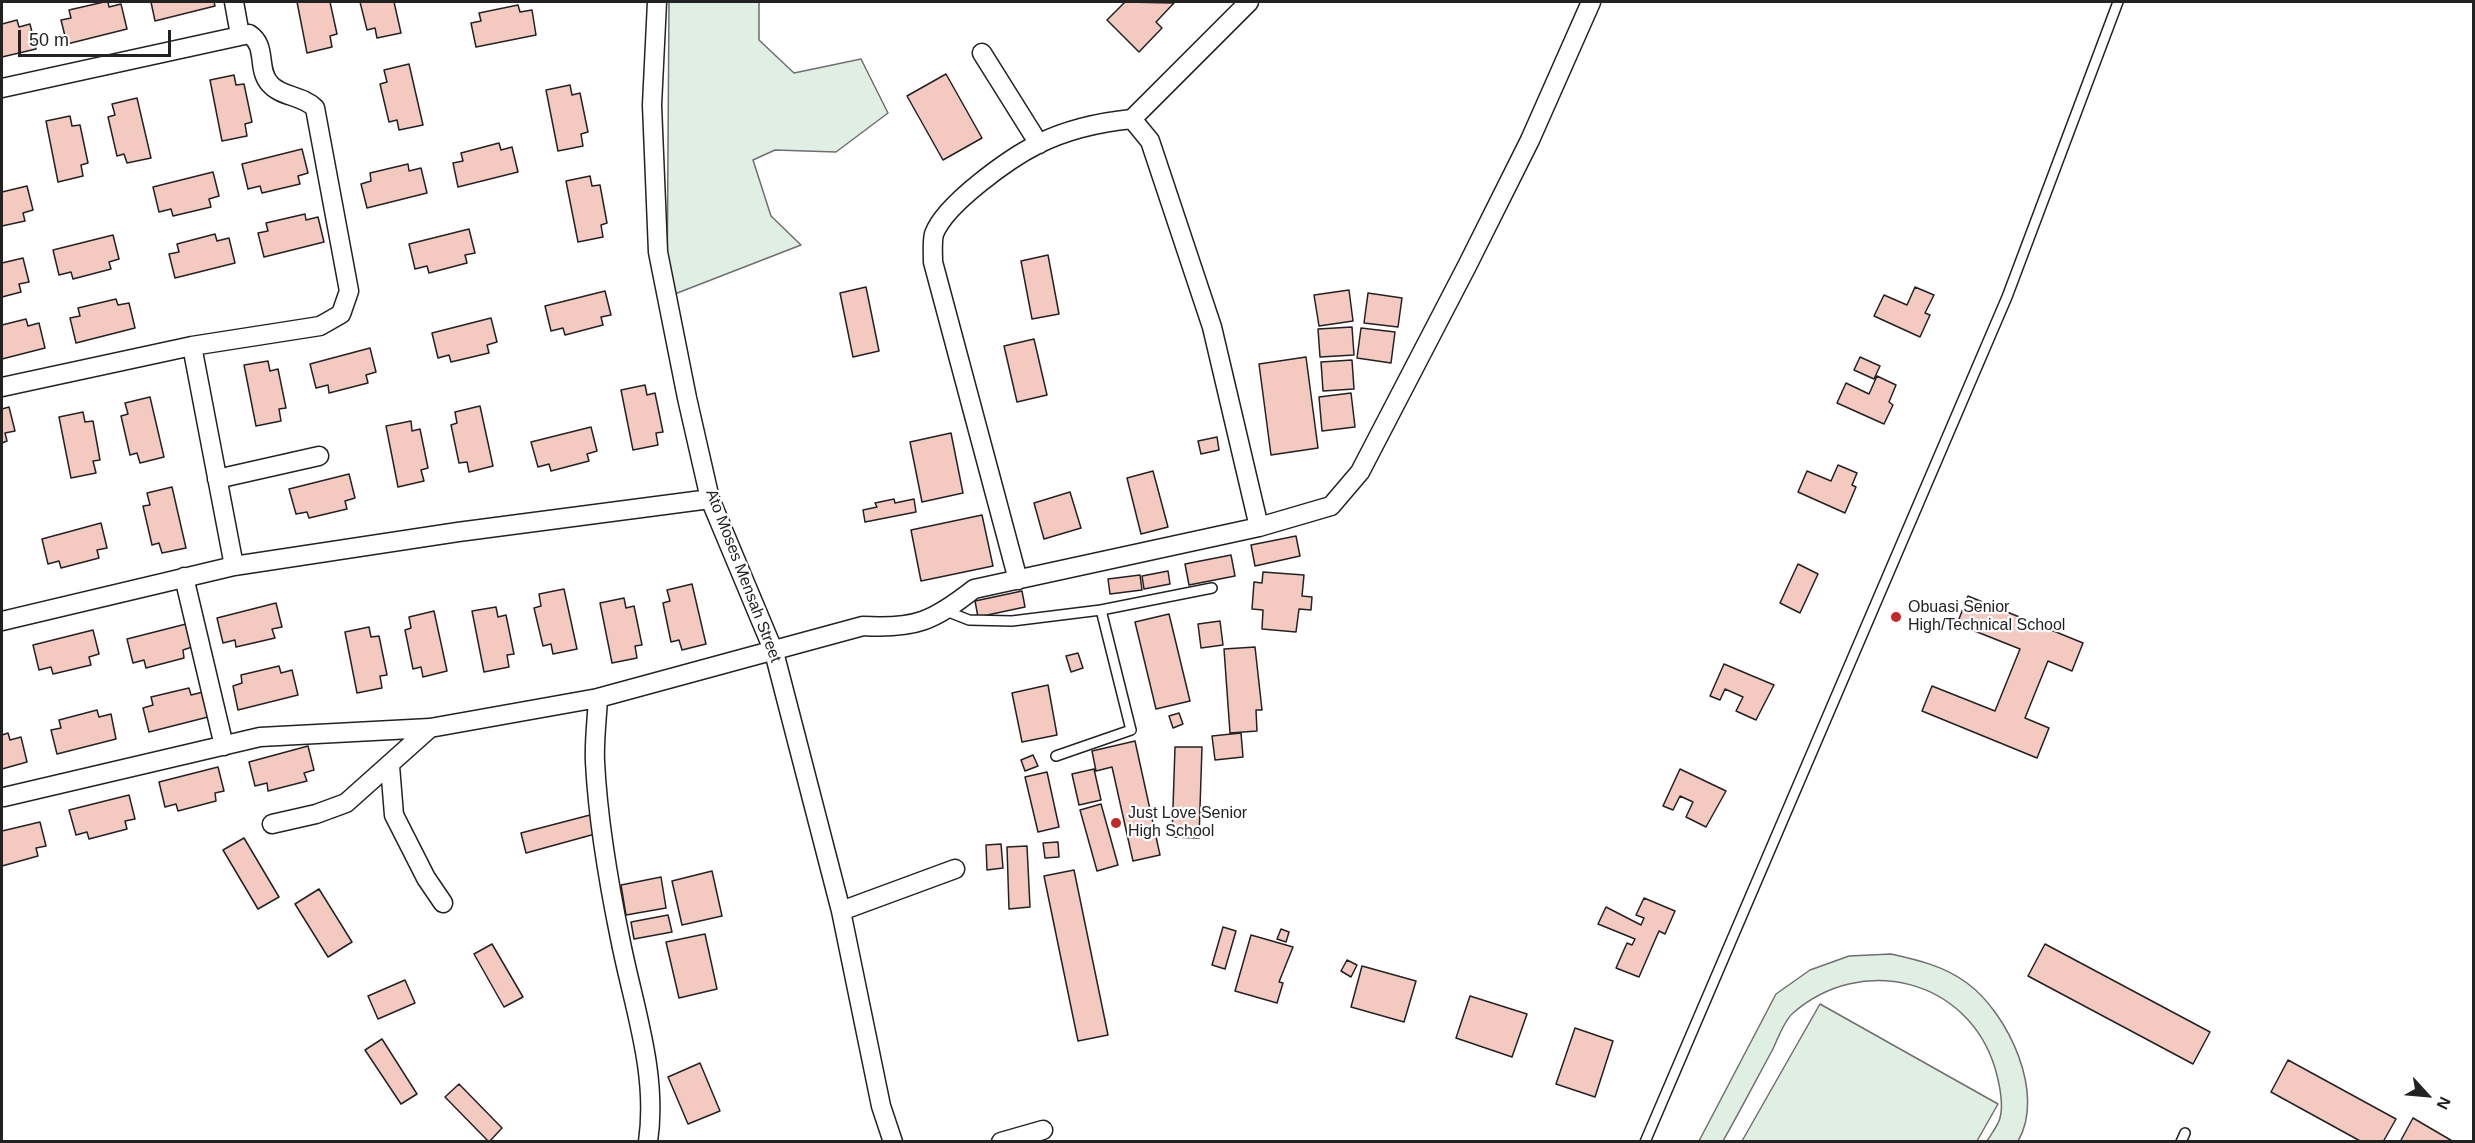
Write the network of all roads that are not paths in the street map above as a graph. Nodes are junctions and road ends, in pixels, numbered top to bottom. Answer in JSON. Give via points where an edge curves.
{"nodes":[{"id":1,"x":234,"y":2,"type":"edge"},
{"id":2,"x":657,"y":2,"type":"edge"},
{"id":3,"x":1249,"y":2,"type":"edge"},
{"id":4,"x":1591,"y":2,"type":"edge"},
{"id":5,"x":2118,"y":2,"type":"edge"},
{"id":6,"x":240,"y":34,"type":"junction"},
{"id":7,"x":982,"y":53,"type":"dead end"},
{"id":8,"x":2,"y":88,"type":"edge"},
{"id":9,"x":1132,"y":119,"type":"junction"},
{"id":10,"x":1039,"y":144,"type":"junction"},
{"id":11,"x":192,"y":346,"type":"junction"},
{"id":12,"x":2,"y":387,"type":"edge"},
{"id":13,"x":319,"y":456,"type":"dead end"},
{"id":14,"x":217,"y":479,"type":"junction"},
{"id":15,"x":710,"y":499,"type":"junction"},
{"id":16,"x":1259,"y":527,"type":"junction"},
{"id":17,"x":234,"y":566,"type":"junction"},
{"id":18,"x":184,"y":577,"type":"junction"},
{"id":19,"x":1018,"y":580,"type":"junction"},
{"id":20,"x":1212,"y":588,"type":"dead end"},
{"id":21,"x":1101,"y":610,"type":"junction"},
{"id":22,"x":946,"y":611,"type":"junction"},
{"id":23,"x":2,"y":621,"type":"edge"},
{"id":24,"x":774,"y":652,"type":"junction"},
{"id":25,"x":598,"y":698,"type":"junction"},
{"id":26,"x":430,"y":728,"type":"junction"},
{"id":27,"x":224,"y":746,"type":"junction"},
{"id":28,"x":1056,"y":756,"type":"dead end"},
{"id":29,"x":390,"y":766,"type":"junction"},
{"id":30,"x":4,"y":797,"type":"dead end"},
{"id":31,"x":272,"y":824,"type":"dead end"},
{"id":32,"x":955,"y":869,"type":"dead end"},
{"id":33,"x":443,"y":903,"type":"dead end"},
{"id":34,"x":841,"y":911,"type":"junction"},
{"id":35,"x":1043,"y":1130,"type":"dead end"},
{"id":36,"x":648,"y":1142,"type":"edge"},
{"id":37,"x":893,"y":1142,"type":"edge"},
{"id":38,"x":1001,"y":1142,"type":"edge"},
{"id":39,"x":1645,"y":1142,"type":"edge"}],
"edges":[{"from":1,"to":6,"type":"street"},
{"from":2,"to":15,"type":"street","name":"Ato Moses Mensah Street","via":[[651,105],[658,252]]},
{"from":3,"to":9,"type":"street"},
{"from":4,"to":16,"type":"street","via":[[1530,140],[1360,472],[1331,506]]},
{"from":5,"to":39,"type":"lane","via":[[2007,297]]},
{"from":6,"to":8,"type":"street"},
{"from":6,"to":11,"type":"street","via":[[249,34],[260,45],[264,75],[270,84],[307,99],[315,108],[349,291],[341,314],[320,326]]},
{"from":7,"to":10,"type":"street"},
{"from":9,"to":10,"type":"street","via":[[1105,122]]},
{"from":9,"to":16,"type":"street","via":[[1150,141],[1212,327]]},
{"from":10,"to":19,"type":"street","via":[[987,178],[946,212],[934,235],[933,262]]},
{"from":11,"to":12,"type":"street"},
{"from":11,"to":14,"type":"street"},
{"from":13,"to":14,"type":"street"},
{"from":14,"to":17,"type":"street"},
{"from":15,"to":17,"type":"street"},
{"from":15,"to":24,"type":"street","name":"Ato Moses Mensah Street"},
{"from":16,"to":19,"type":"street"},
{"from":17,"to":18,"type":"street"},
{"from":18,"to":23,"type":"street"},
{"from":18,"to":27,"type":"street"},
{"from":19,"to":22,"type":"street","via":[[974,589]]},
{"from":20,"to":21,"type":"lane"},
{"from":21,"to":22,"type":"lane","via":[[1012,621],[969,620]]},
{"from":21,"to":28,"type":"lane","via":[[1131,730]]},
{"from":22,"to":24,"type":"street","via":[[918,623],[897,628],[863,626]]},
{"from":24,"to":25,"type":"street"},
{"from":24,"to":34,"type":"street","name":"Ato Moses Mensah Street"},
{"from":25,"to":26,"type":"street"},
{"from":25,"to":36,"type":"street","via":[[595,761],[601,819],[620,942],[645,1047],[651,1118]]},
{"from":26,"to":27,"type":"street","via":[[260,737]]},
{"from":26,"to":29,"type":"street"},
{"from":27,"to":30,"type":"street"},
{"from":29,"to":31,"type":"street","via":[[346,803]]},
{"from":29,"to":33,"type":"street","via":[[394,815]]},
{"from":32,"to":34,"type":"street"},
{"from":34,"to":37,"type":"street","name":"Ato Moses Mensah Street","via":[[881,1106]]},
{"from":35,"to":38,"type":"street"}]}
